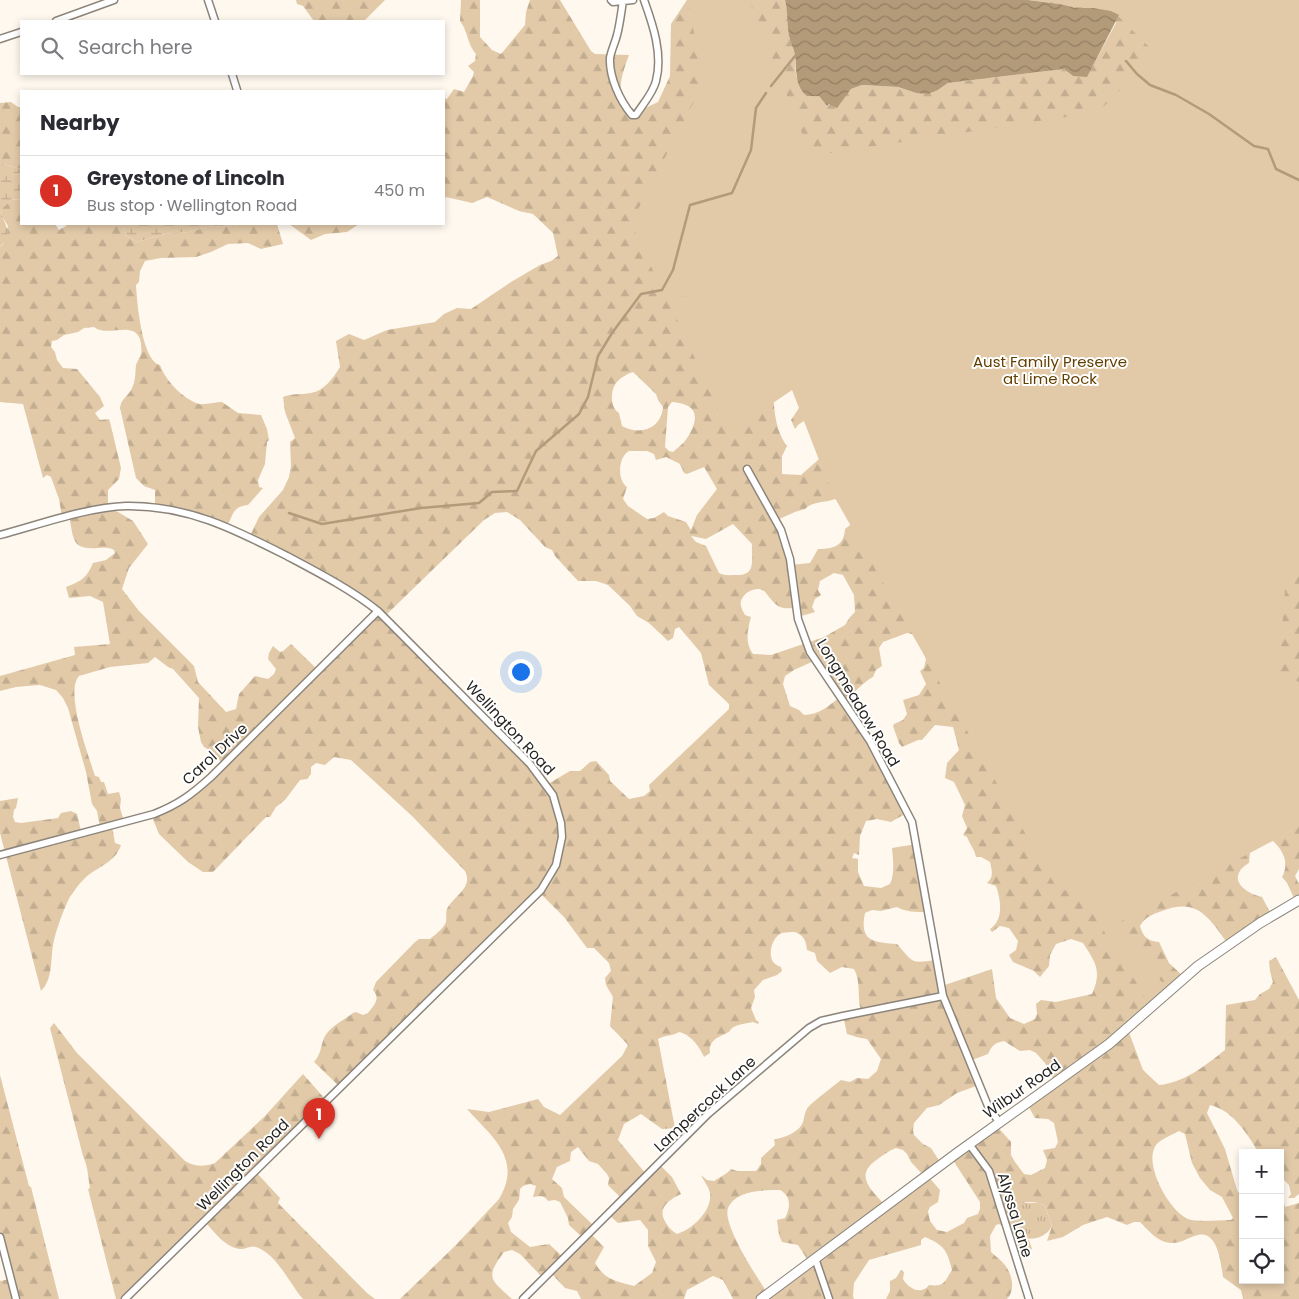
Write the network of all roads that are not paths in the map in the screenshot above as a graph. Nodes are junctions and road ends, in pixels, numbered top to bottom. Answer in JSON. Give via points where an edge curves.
{"nodes":[{"id":1,"x":114,"y":0,"type":"edge"},
{"id":2,"x":208,"y":0,"type":"edge"},
{"id":3,"x":612,"y":0,"type":"edge"},
{"id":4,"x":633,"y":0,"type":"edge"},
{"id":5,"x":644,"y":0,"type":"edge"},
{"id":6,"x":623,"y":1,"type":"edge"},
{"id":7,"x":59,"y":20,"type":"edge"},
{"id":8,"x":215,"y":20,"type":"edge"},
{"id":9,"x":20,"y":32,"type":"edge"},
{"id":10,"x":0,"y":39,"type":"edge"},
{"id":11,"x":232,"y":75,"type":"edge"},
{"id":12,"x":237,"y":90,"type":"edge"},
{"id":13,"x":746,"y":469,"type":"dead end"},
{"id":14,"x":0,"y":535,"type":"edge"},
{"id":15,"x":378,"y":611,"type":"junction"},
{"id":16,"x":0,"y":855,"type":"edge"},
{"id":17,"x":1299,"y":900,"type":"edge"},
{"id":18,"x":943,"y":996,"type":"junction"},
{"id":19,"x":999,"y":1122,"type":"junction"},
{"id":20,"x":969,"y":1144,"type":"junction"},
{"id":21,"x":0,"y":1238,"type":"edge"},
{"id":22,"x":815,"y":1258,"type":"junction"},
{"id":23,"x":16,"y":1299,"type":"edge"},
{"id":24,"x":126,"y":1299,"type":"edge"},
{"id":25,"x":523,"y":1299,"type":"edge"},
{"id":26,"x":761,"y":1299,"type":"edge"},
{"id":27,"x":829,"y":1299,"type":"edge"},
{"id":28,"x":1029,"y":1299,"type":"edge"}],
"edges":[{"from":1,"to":7,"type":"street"},
{"from":2,"to":8,"type":"street"},
{"from":3,"to":6,"type":"street"},
{"from":4,"to":6,"type":"street"},
{"from":5,"to":6,"type":"street","via":[[658,52],[656,81],[636,114],[632,115],[617,90],[610,56]]},
{"from":9,"to":10,"type":"street"},
{"from":11,"to":12,"type":"street"},
{"from":13,"to":18,"type":"street","name":"Longmeadow Road","via":[[781,530],[790,559],[798,619],[810,652],[870,742],[912,822]]},
{"from":14,"to":15,"type":"street","name":"Wellington Road","via":[[102,508],[125,506],[179,510],[218,523],[271,548],[334,580]]},
{"from":15,"to":16,"type":"street","name":"Carol Drive","via":[[211,778],[174,806]]},
{"from":15,"to":24,"type":"street","name":"Wellington Road","via":[[546,784],[553,795],[561,823],[562,837],[556,865],[541,890]]},
{"from":17,"to":19,"type":"street","name":"Wilbur Road","via":[[1198,966],[1109,1044]]},
{"from":18,"to":19,"type":"street","name":"Longmeadow Road","via":[[988,1106]]},
{"from":18,"to":25,"type":"street","name":"Lampercock Lane","via":[[843,1016],[809,1028],[708,1114]]},
{"from":19,"to":20,"type":"street","name":"Wilbur Road"},
{"from":20,"to":22,"type":"street","name":"Wilbur Road"},
{"from":20,"to":28,"type":"street","name":"Alyssa Lane","via":[[989,1171]]},
{"from":21,"to":23,"type":"street"},
{"from":22,"to":26,"type":"street","name":"Wilbur Road"},
{"from":22,"to":27,"type":"street"}]}
